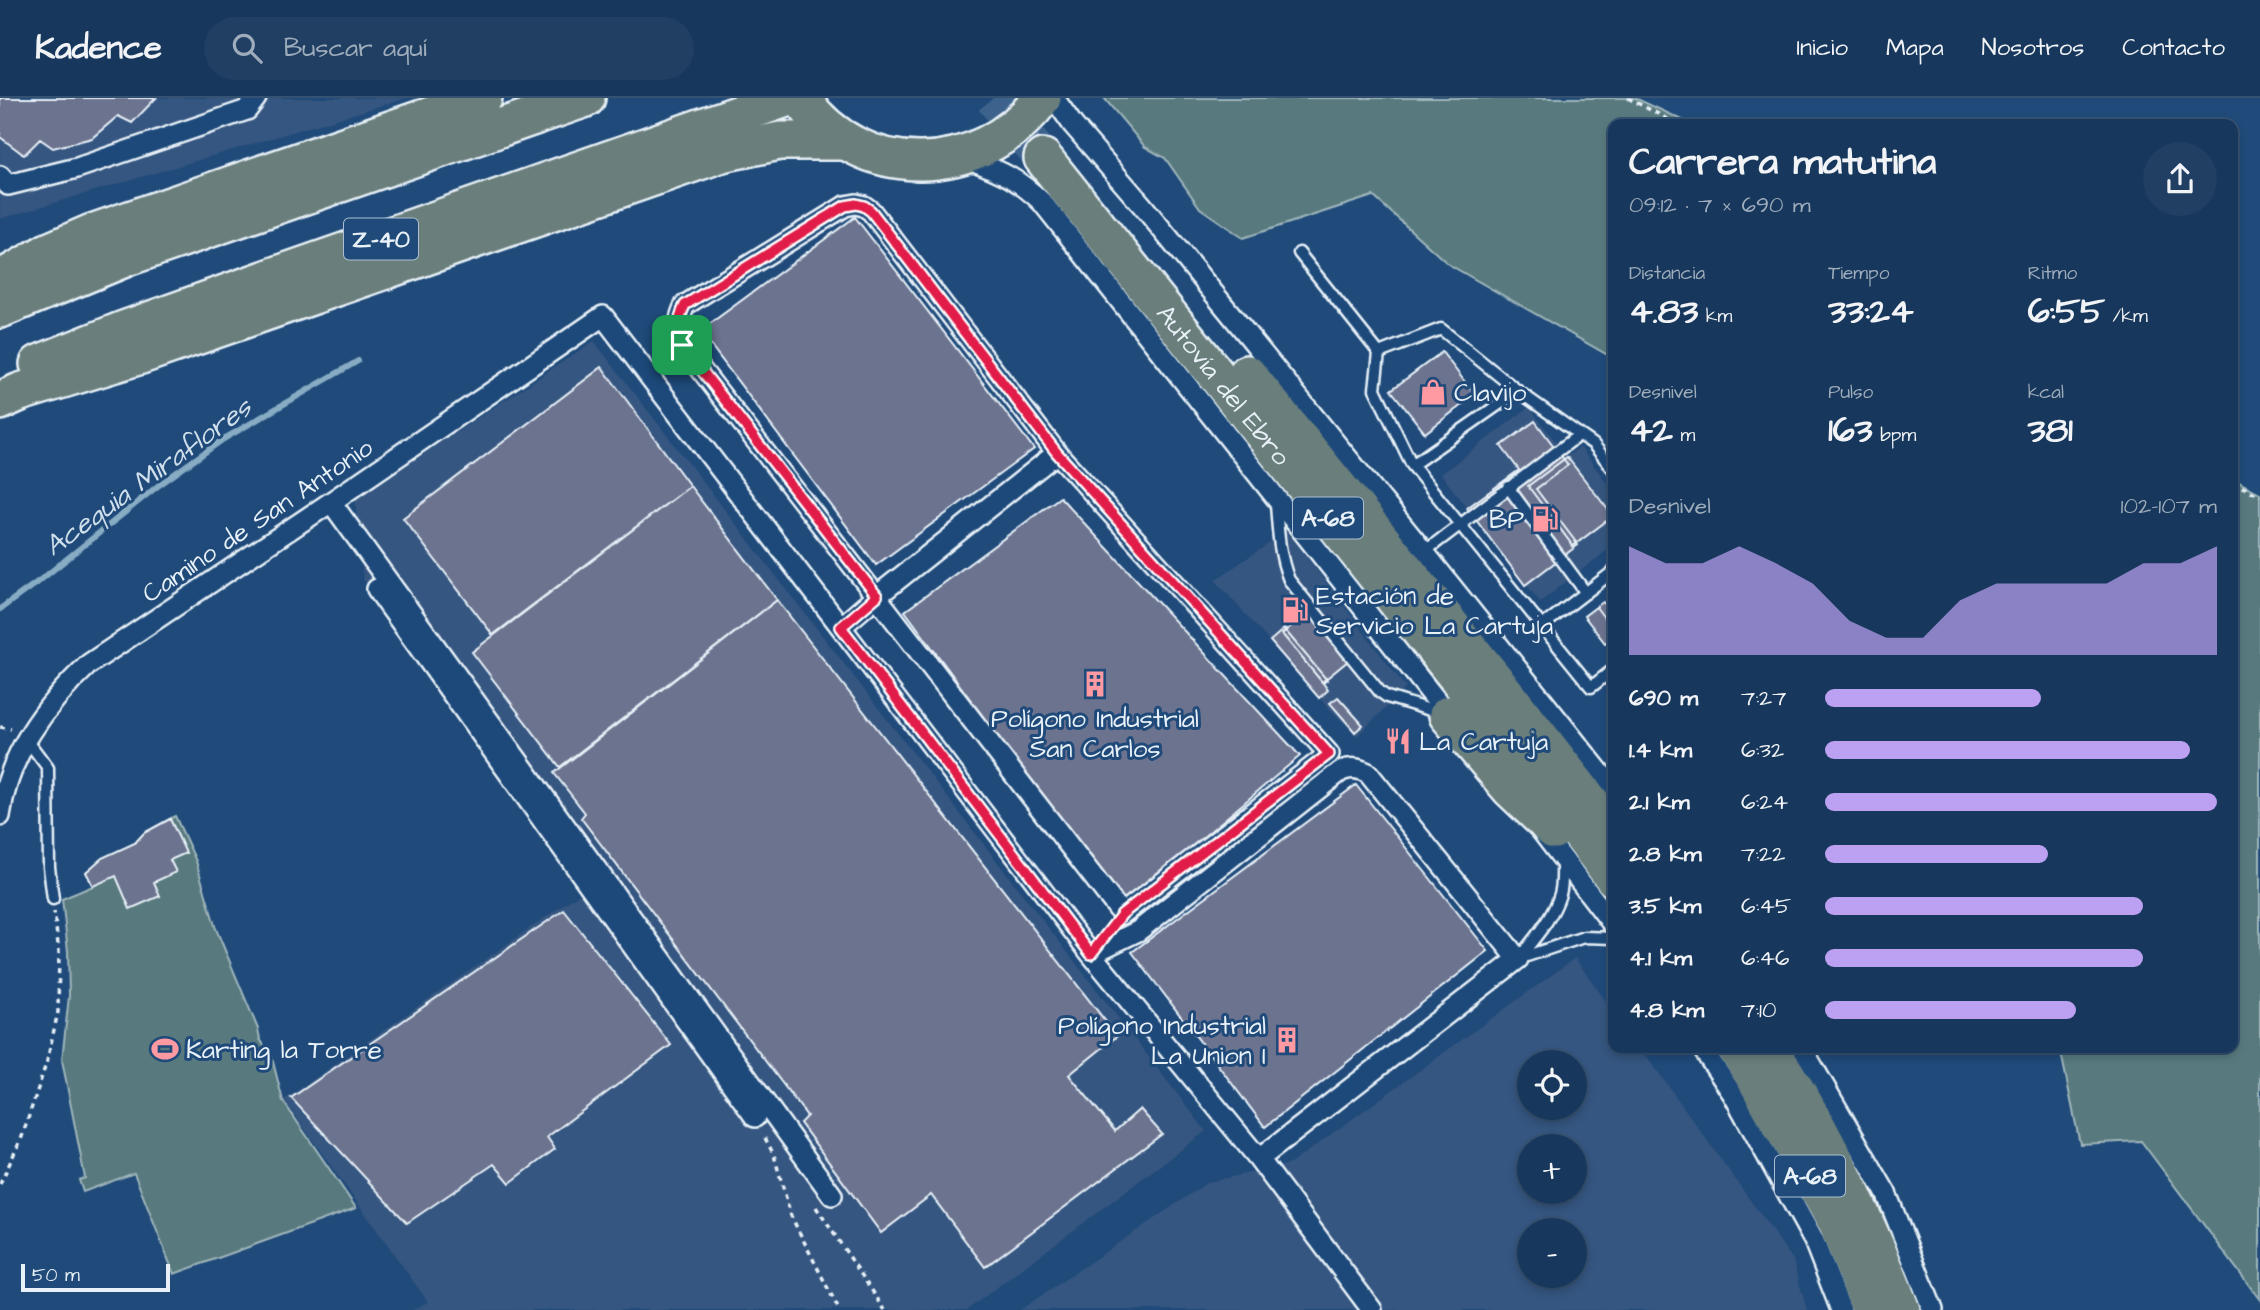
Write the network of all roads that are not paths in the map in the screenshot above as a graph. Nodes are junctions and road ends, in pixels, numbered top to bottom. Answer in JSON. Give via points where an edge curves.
{"nodes":[{"id":1,"x":256,"y":98,"type":"edge"},
{"id":2,"x":483,"y":98,"type":"edge"},
{"id":3,"x":586,"y":98,"type":"edge"},
{"id":4,"x":801,"y":98,"type":"edge"},
{"id":5,"x":1042,"y":98,"type":"edge"},
{"id":6,"x":1054,"y":98,"type":"edge"},
{"id":7,"x":774,"y":102,"type":"edge"},
{"id":8,"x":846,"y":141,"type":"junction"},
{"id":9,"x":961,"y":156,"type":"junction"},
{"id":10,"x":0,"y":176,"type":"edge"},
{"id":11,"x":1300,"y":253,"type":"dead end"},
{"id":12,"x":0,"y":280,"type":"edge"},
{"id":13,"x":0,"y":309,"type":"edge"},
{"id":14,"x":1379,"y":353,"type":"junction"},
{"id":15,"x":5,"y":388,"type":"edge"},
{"id":16,"x":1518,"y":391,"type":"junction"},
{"id":17,"x":1579,"y":435,"type":"junction"},
{"id":18,"x":1057,"y":453,"type":"junction"},
{"id":19,"x":1608,"y":463,"type":"edge"},
{"id":20,"x":1412,"y":465,"type":"junction"},
{"id":21,"x":1508,"y":487,"type":"junction"},
{"id":22,"x":1276,"y":500,"type":"junction"},
{"id":23,"x":331,"y":502,"type":"junction"},
{"id":24,"x":1459,"y":524,"type":"junction"},
{"id":25,"x":353,"y":534,"type":"junction"},
{"id":26,"x":1423,"y":552,"type":"junction"},
{"id":27,"x":1608,"y":576,"type":"edge"},
{"id":28,"x":1586,"y":593,"type":"junction"},
{"id":29,"x":877,"y":596,"type":"junction"},
{"id":30,"x":841,"y":627,"type":"junction"},
{"id":31,"x":1541,"y":627,"type":"junction"},
{"id":32,"x":1608,"y":674,"type":"edge"},
{"id":33,"x":1448,"y":715,"type":"junction"},
{"id":34,"x":26,"y":740,"type":"junction"},
{"id":35,"x":1608,"y":783,"type":"edge"},
{"id":36,"x":1510,"y":788,"type":"junction"},
{"id":37,"x":0,"y":817,"type":"edge"},
{"id":38,"x":1608,"y":824,"type":"edge"},
{"id":39,"x":1562,"y":857,"type":"junction"},
{"id":40,"x":1608,"y":870,"type":"edge"},
{"id":41,"x":1608,"y":880,"type":"edge"},
{"id":42,"x":53,"y":899,"type":"road end"},
{"id":43,"x":1122,"y":914,"type":"junction"},
{"id":44,"x":1608,"y":918,"type":"edge"},
{"id":45,"x":1608,"y":938,"type":"edge"},
{"id":46,"x":1091,"y":954,"type":"junction"},
{"id":47,"x":1518,"y":959,"type":"junction"},
{"id":48,"x":1705,"y":1053,"type":"edge"},
{"id":49,"x":1739,"y":1053,"type":"edge"},
{"id":50,"x":1772,"y":1053,"type":"edge"},
{"id":51,"x":1792,"y":1053,"type":"edge"},
{"id":52,"x":1805,"y":1053,"type":"edge"},
{"id":53,"x":755,"y":1117,"type":"road end"},
{"id":54,"x":1259,"y":1159,"type":"junction"},
{"id":55,"x":1837,"y":1163,"type":"junction"},
{"id":56,"x":832,"y":1195,"type":"dead end"},
{"id":57,"x":1372,"y":1310,"type":"edge"},
{"id":58,"x":1840,"y":1310,"type":"edge"},
{"id":59,"x":1871,"y":1310,"type":"edge"},
{"id":60,"x":1901,"y":1310,"type":"edge"},
{"id":61,"x":1933,"y":1310,"type":"edge"}],
"edges":[{"from":1,"to":10,"type":"street","via":[[247,110],[77,167],[8,185]]},
{"from":2,"to":12,"type":"highway","via":[[92,233]]},
{"from":3,"to":13,"type":"highway","number":"Z-40","via":[[127,257]]},
{"from":4,"to":8,"type":"highway","via":[[825,126]]},
{"from":5,"to":9,"type":"highway","via":[[1000,138]]},
{"from":6,"to":26,"type":"street"},
{"from":7,"to":15,"type":"highway","number":"Z-40","via":[[150,321]]},
{"from":8,"to":9,"type":"highway","via":[[873,154],[902,160]]},
{"from":8,"to":15,"type":"highway","via":[[780,141],[722,153],[141,355]]},
{"from":9,"to":22,"type":"street","via":[[1023,183],[1042,202]]},
{"from":11,"to":14,"type":"lane"},
{"from":14,"to":16,"type":"lane","via":[[1441,328]]},
{"from":14,"to":20,"type":"lane","via":[[1375,389]]},
{"from":16,"to":17,"type":"lane"},
{"from":16,"to":20,"type":"lane"},
{"from":17,"to":19,"type":"lane"},
{"from":17,"to":21,"type":"lane"},
{"from":18,"to":29,"type":"street"},
{"from":18,"to":29,"type":"street","via":[[864,206],[845,206],[685,305],[678,331],[682,345]]},
{"from":18,"to":43,"type":"street","via":[[1329,754]]},
{"from":20,"to":24,"type":"lane"},
{"from":21,"to":24,"type":"lane"},
{"from":21,"to":28,"type":"lane"},
{"from":22,"to":33,"type":"street"},
{"from":22,"to":33,"type":"lane","via":[[1279,544],[1289,580],[1380,692]]},
{"from":23,"to":25,"type":"street"},
{"from":23,"to":30,"type":"street","name":"Camino de San Antonio","via":[[603,316]]},
{"from":23,"to":34,"type":"street","name":"Camino de San Antonio","via":[[89,664]]},
{"from":24,"to":26,"type":"lane"},
{"from":24,"to":31,"type":"lane"},
{"from":25,"to":53,"type":"street","via":[[368,576]]},
{"from":25,"to":56,"type":"street"},
{"from":26,"to":35,"type":"street"},
{"from":27,"to":28,"type":"lane"},
{"from":28,"to":31,"type":"lane"},
{"from":29,"to":30,"type":"street"},
{"from":29,"to":43,"type":"street"},
{"from":30,"to":46,"type":"street"},
{"from":31,"to":32,"type":"lane","via":[[1591,687]]},
{"from":33,"to":36,"type":"highway"},
{"from":34,"to":37,"type":"street","name":"Camino de San Antonio","via":[[14,762]]},
{"from":34,"to":42,"type":"lane","via":[[48,768]]},
{"from":36,"to":39,"type":"street"},
{"from":36,"to":41,"type":"highway"},
{"from":38,"to":40,"type":"highway","name":"Autovía del Ebro","number":"A-68","via":[[1504,691],[1051,150]]},
{"from":39,"to":44,"type":"street"},
{"from":39,"to":47,"type":"lane","via":[[1558,900]]},
{"from":43,"to":46,"type":"street"},
{"from":45,"to":47,"type":"lane","via":[[1584,937]]},
{"from":46,"to":47,"type":"street","via":[[1138,932],[1349,768],[1368,774]]},
{"from":46,"to":54,"type":"street"},
{"from":47,"to":54,"type":"street"},
{"from":48,"to":58,"type":"street","via":[[1814,1241]]},
{"from":49,"to":59,"type":"highway","number":"A-68","via":[[1838,1225]]},
{"from":50,"to":55,"type":"highway","number":"A-68"},
{"from":51,"to":55,"type":"highway","via":[[1833,1128]]},
{"from":52,"to":61,"type":"street","via":[[1886,1193]]},
{"from":54,"to":57,"type":"street"},
{"from":55,"to":60,"type":"highway","number":"A-68"}]}
